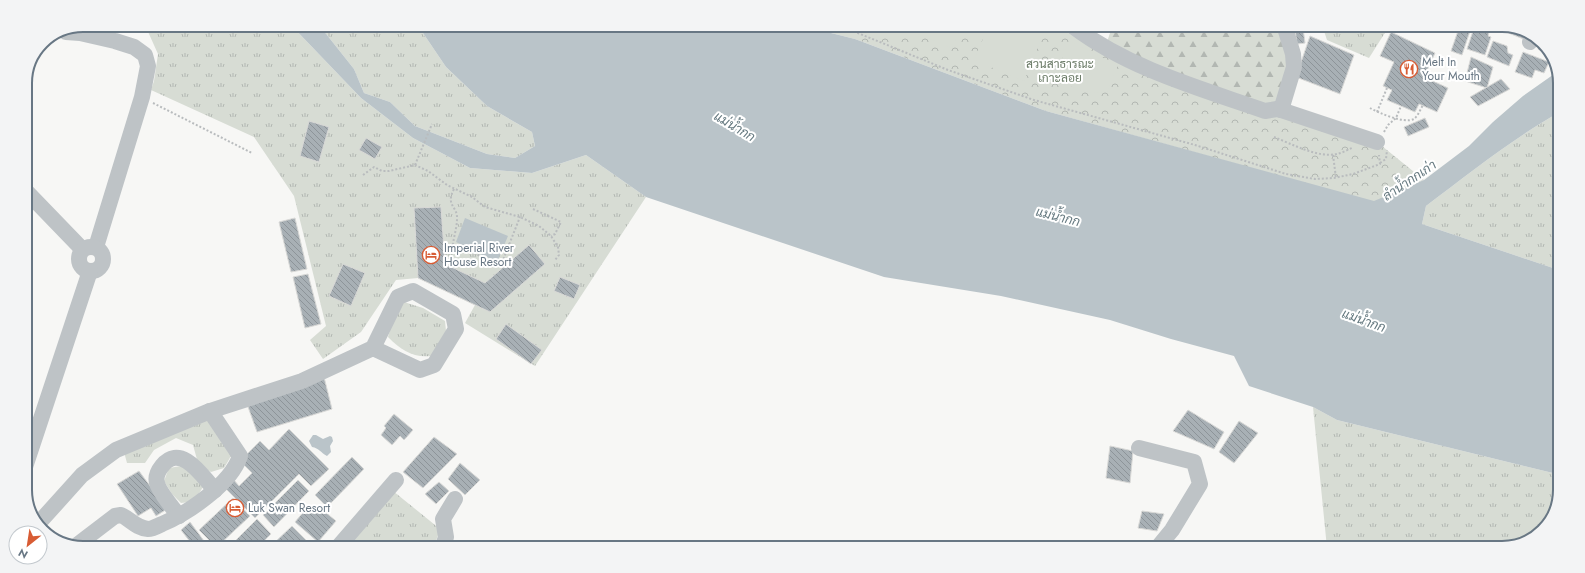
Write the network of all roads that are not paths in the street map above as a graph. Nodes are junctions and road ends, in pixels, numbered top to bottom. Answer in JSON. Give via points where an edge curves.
{"nodes":[{"id":1,"x":1081,"y":32,"type":"edge"},
{"id":2,"x":1286,"y":32,"type":"edge"},
{"id":3,"x":76,"y":33,"type":"edge"},
{"id":4,"x":1282,"y":110,"type":"junction"},
{"id":5,"x":1370,"y":140,"type":"road end"},
{"id":6,"x":32,"y":196,"type":"edge"},
{"id":7,"x":89,"y":248,"type":"junction"},
{"id":8,"x":373,"y":348,"type":"junction"},
{"id":9,"x":210,"y":411,"type":"junction"},
{"id":10,"x":32,"y":446,"type":"edge"},
{"id":11,"x":1139,"y":448,"type":"dead end"},
{"id":12,"x":396,"y":480,"type":"dead end"},
{"id":13,"x":215,"y":490,"type":"junction"},
{"id":14,"x":455,"y":500,"type":"dead end"},
{"id":15,"x":180,"y":516,"type":"junction"},
{"id":16,"x":42,"y":520,"type":"edge"},
{"id":17,"x":82,"y":541,"type":"edge"},
{"id":18,"x":343,"y":541,"type":"edge"},
{"id":19,"x":445,"y":541,"type":"edge"},
{"id":20,"x":1163,"y":541,"type":"edge"}],
"edges":[{"from":1,"to":4,"type":"street","via":[[1094,42],[1161,75],[1265,111]]},
{"from":2,"to":4,"type":"street","via":[[1294,67]]},
{"from":3,"to":7,"type":"street","via":[[134,47],[145,55],[148,66],[142,97]]},
{"from":4,"to":5,"type":"street"},
{"from":6,"to":7,"type":"street"},
{"from":7,"to":10,"type":"street","via":[[102,254],[102,264],[97,270],[90,271]]},
{"from":8,"to":8,"type":"street","via":[[420,370],[434,364],[456,329],[453,314],[413,291],[398,297]]},
{"from":8,"to":9,"type":"street","via":[[302,381]]},
{"from":9,"to":13,"type":"street","via":[[240,456],[237,465]]},
{"from":9,"to":16,"type":"street","via":[[116,450],[82,475]]},
{"from":11,"to":20,"type":"street","via":[[1194,462],[1200,484]]},
{"from":12,"to":18,"type":"street"},
{"from":13,"to":15,"type":"street"},
{"from":13,"to":15,"type":"street","via":[[191,463],[178,458],[165,462],[157,472],[157,484]]},
{"from":14,"to":19,"type":"street","via":[[443,520]]},
{"from":15,"to":17,"type":"street","via":[[150,529],[140,528],[121,515],[115,516]]}]}
